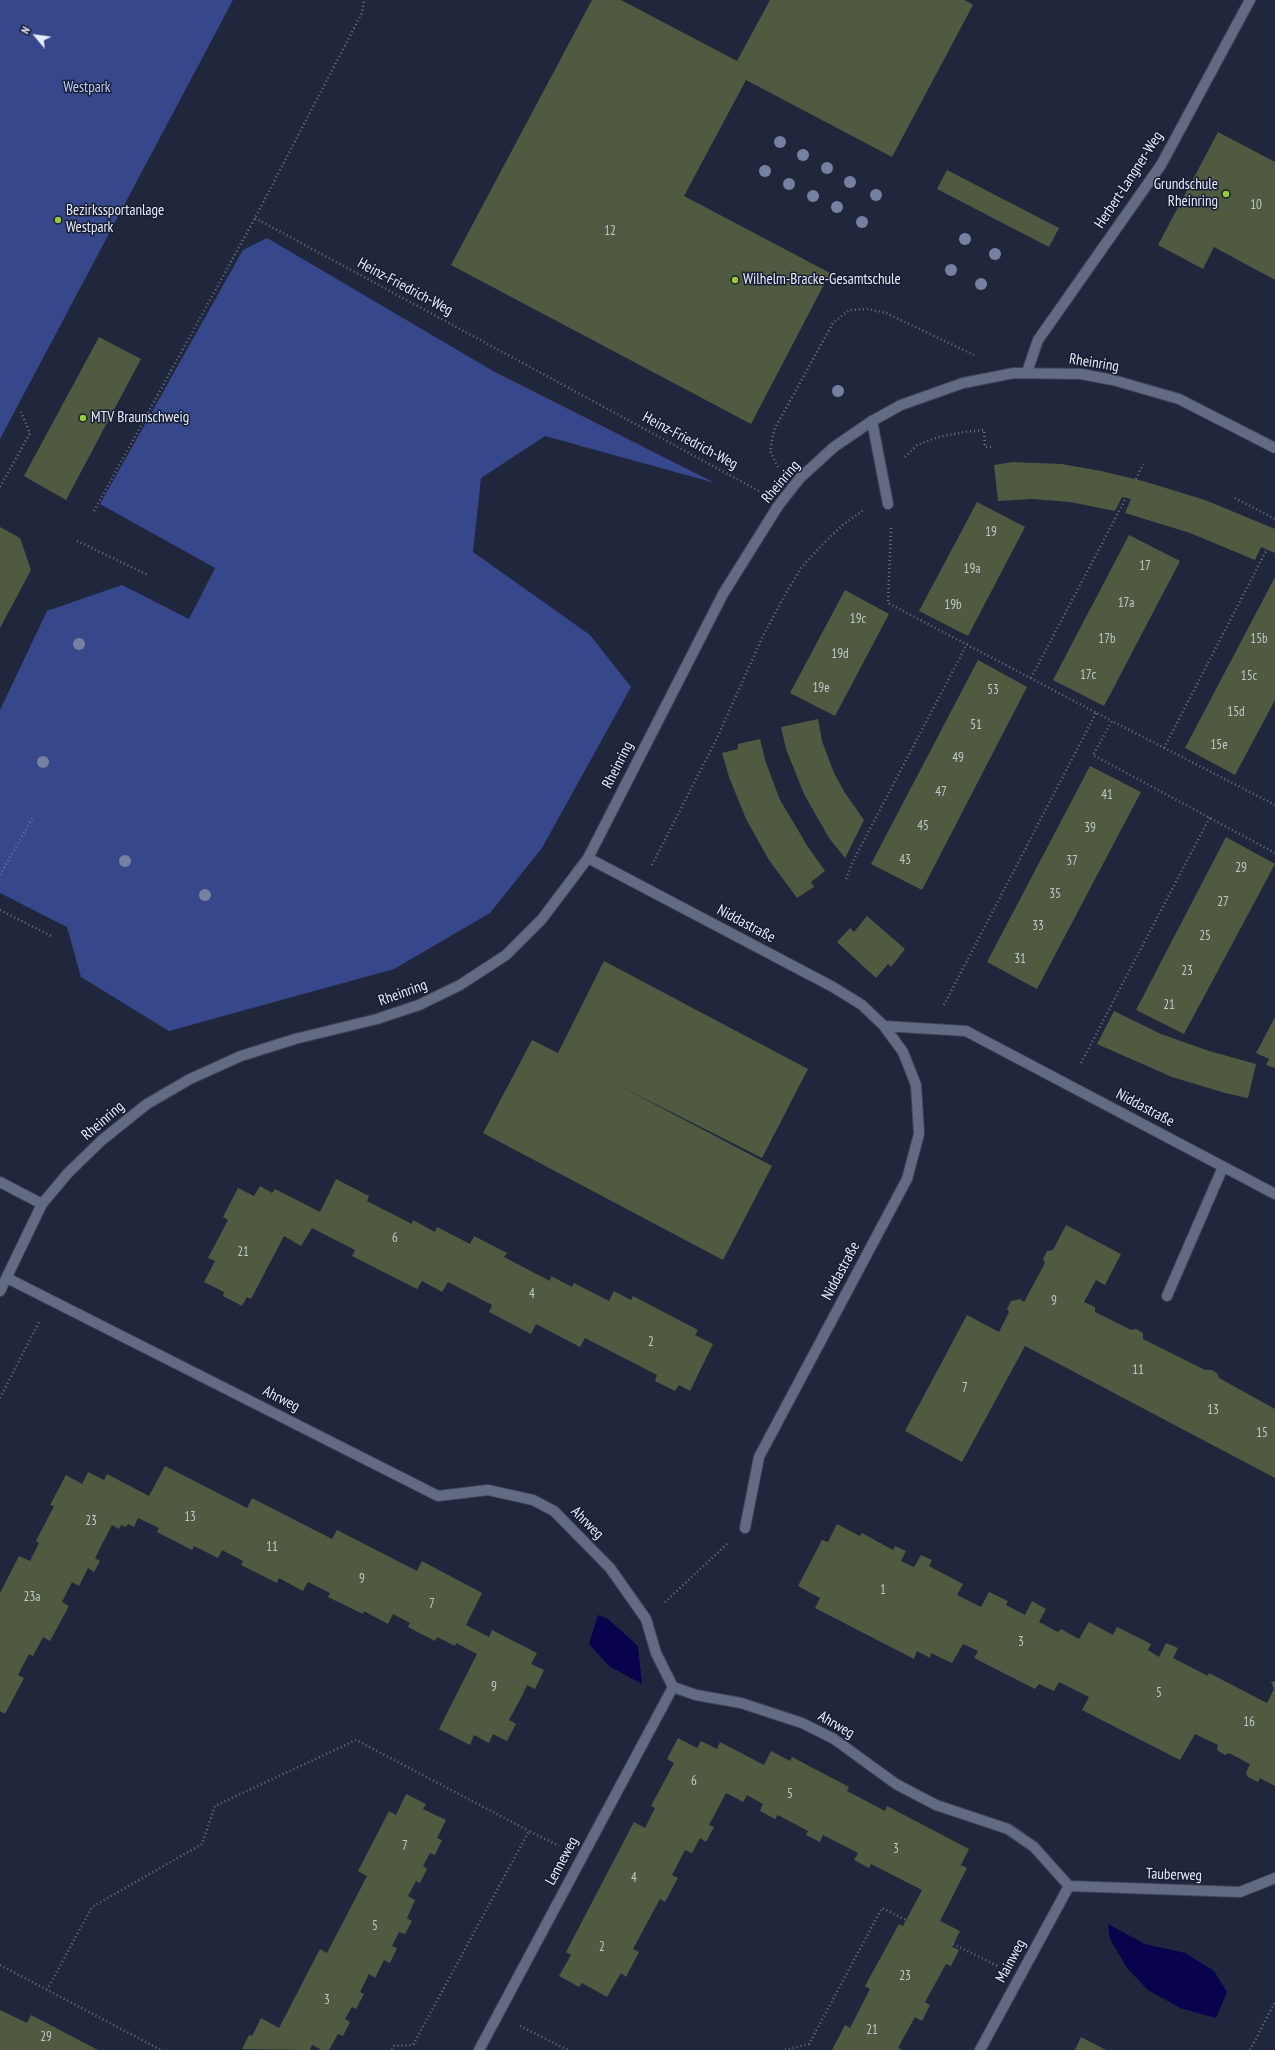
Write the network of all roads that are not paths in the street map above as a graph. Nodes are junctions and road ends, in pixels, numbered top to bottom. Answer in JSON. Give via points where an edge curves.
{"nodes":[{"id":1,"x":1250,"y":0,"type":"edge"},
{"id":2,"x":1027,"y":372,"type":"junction"},
{"id":3,"x":872,"y":421,"type":"junction"},
{"id":4,"x":1275,"y":448,"type":"edge"},
{"id":5,"x":887,"y":501,"type":"road end"},
{"id":6,"x":588,"y":858,"type":"junction"},
{"id":7,"x":884,"y":1026,"type":"junction"},
{"id":8,"x":1223,"y":1167,"type":"junction"},
{"id":9,"x":0,"y":1182,"type":"edge"},
{"id":10,"x":1275,"y":1194,"type":"edge"},
{"id":11,"x":42,"y":1204,"type":"junction"},
{"id":12,"x":7,"y":1278,"type":"junction"},
{"id":13,"x":0,"y":1291,"type":"edge"},
{"id":14,"x":1167,"y":1296,"type":"dead end"},
{"id":15,"x":745,"y":1528,"type":"road end"},
{"id":16,"x":673,"y":1687,"type":"junction"},
{"id":17,"x":1275,"y":1878,"type":"edge"},
{"id":18,"x":1069,"y":1886,"type":"junction"},
{"id":19,"x":479,"y":2050,"type":"edge"},
{"id":20,"x":980,"y":2050,"type":"edge"}],
"edges":[{"from":1,"to":2,"type":"street","name":"Herbert-Langner-Weg","via":[[1160,165],[1038,340]]},
{"from":2,"to":3,"type":"street","name":"Rheinring","via":[[963,383],[929,393],[901,404]]},
{"from":2,"to":4,"type":"street","name":"Rheinring","via":[[1081,374],[1179,399]]},
{"from":3,"to":5,"type":"street"},
{"from":3,"to":6,"type":"street","name":"Rheinring","via":[[834,447],[800,478],[778,506],[723,594]]},
{"from":6,"to":7,"type":"street","name":"Niddastraße","via":[[833,987],[862,1005]]},
{"from":6,"to":11,"type":"street","name":"Rheinring","via":[[542,920],[506,955],[460,986],[419,1005],[377,1019],[295,1039],[241,1056],[190,1079],[147,1104],[102,1140],[68,1173]]},
{"from":7,"to":8,"type":"street","name":"Niddastraße","via":[[966,1031]]},
{"from":7,"to":15,"type":"street","name":"Niddastraße","via":[[903,1052],[916,1085],[919,1134],[907,1179],[759,1457]]},
{"from":8,"to":10,"type":"street","name":"Niddastraße"},
{"from":8,"to":14,"type":"street"},
{"from":9,"to":11,"type":"street"},
{"from":11,"to":12,"type":"street","name":"Rheinring"},
{"from":12,"to":13,"type":"street","name":"Rheinring"},
{"from":12,"to":16,"type":"street","name":"Ahrweg","via":[[438,1496],[488,1490],[533,1500],[554,1512],[610,1568],[646,1619],[656,1653]]},
{"from":16,"to":18,"type":"street","name":"Ahrweg","via":[[696,1695],[741,1703],[802,1722],[834,1739],[896,1784],[936,1804],[1008,1828],[1034,1847]]},
{"from":16,"to":19,"type":"street","name":"Lenneweg"},
{"from":17,"to":18,"type":"street","name":"Tauberweg","via":[[1240,1892]]},
{"from":18,"to":20,"type":"street","name":"Mainweg"}]}
